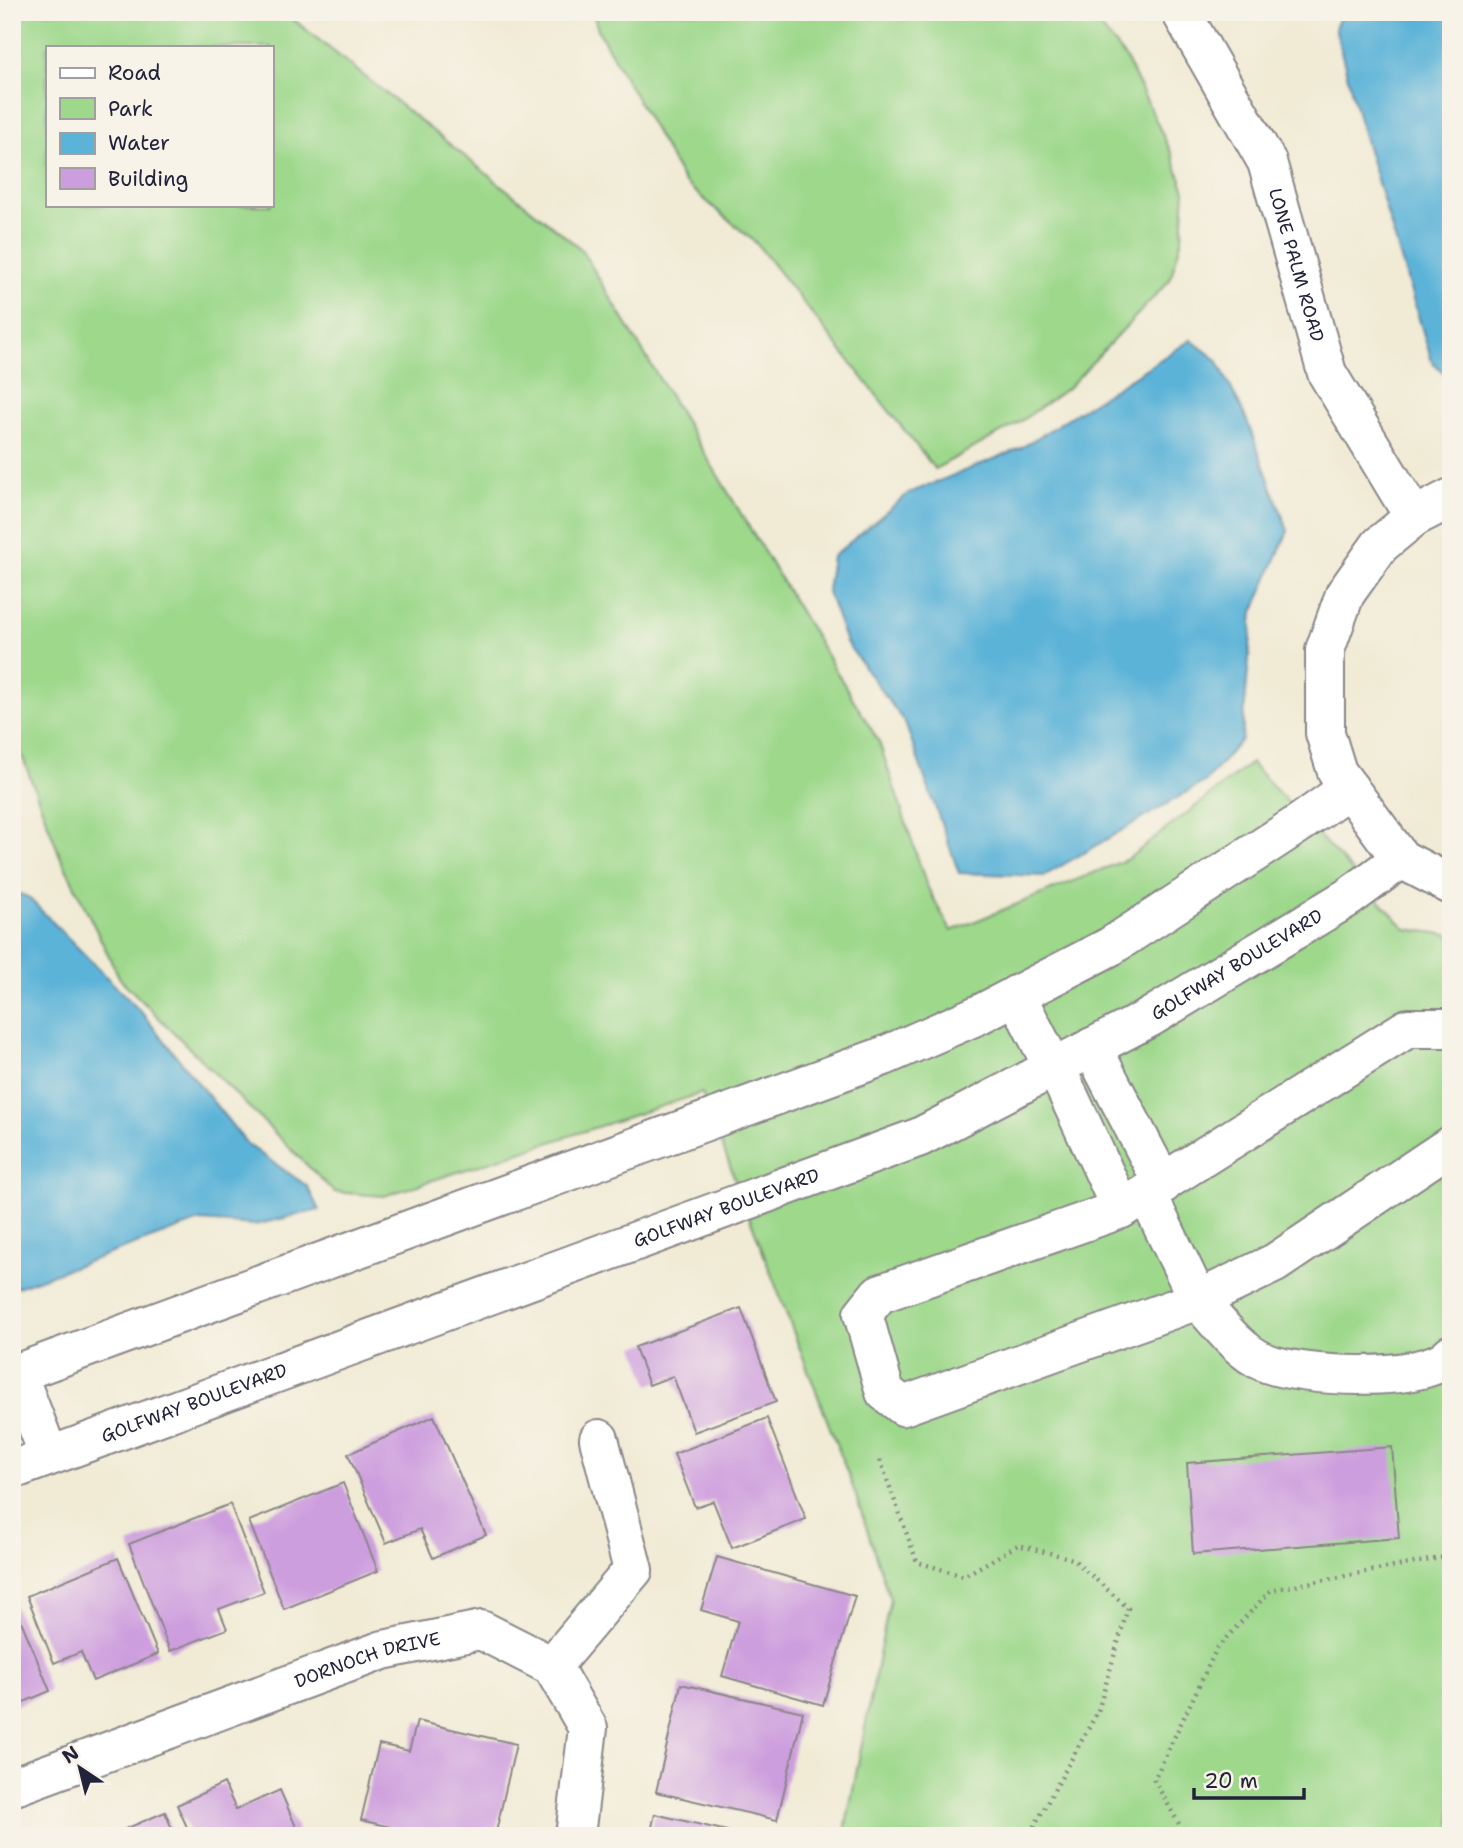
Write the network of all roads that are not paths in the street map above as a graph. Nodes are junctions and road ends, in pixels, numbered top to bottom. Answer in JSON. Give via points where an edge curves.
{"nodes":[{"id":1,"x":1181,"y":12,"type":"edge"},
{"id":2,"x":1451,"y":498,"type":"edge"},
{"id":3,"x":1414,"y":517,"type":"junction"},
{"id":4,"x":1349,"y":788,"type":"junction"},
{"id":5,"x":1401,"y":859,"type":"junction"},
{"id":6,"x":1451,"y":885,"type":"edge"},
{"id":7,"x":1016,"y":995,"type":"junction"},
{"id":8,"x":1451,"y":1028,"type":"edge"},
{"id":9,"x":1092,"y":1047,"type":"junction"},
{"id":10,"x":1054,"y":1066,"type":"junction"},
{"id":11,"x":1451,"y":1145,"type":"edge"},
{"id":12,"x":1144,"y":1196,"type":"junction"},
{"id":13,"x":1198,"y":1300,"type":"junction"},
{"id":14,"x":1451,"y":1354,"type":"edge"},
{"id":15,"x":15,"y":1374,"type":"edge"},
{"id":16,"x":599,"y":1440,"type":"dead end"},
{"id":17,"x":50,"y":1456,"type":"junction"},
{"id":18,"x":12,"y":1470,"type":"edge"},
{"id":19,"x":552,"y":1666,"type":"junction"},
{"id":20,"x":12,"y":1787,"type":"edge"},
{"id":21,"x":575,"y":1836,"type":"edge"}],
"edges":[{"from":1,"to":3,"type":"street","name":"LONE PALM ROAD","via":[[1267,162],[1327,373]]},
{"from":2,"to":3,"type":"street"},
{"from":3,"to":4,"type":"street","via":[[1380,545],[1345,594],[1325,650],[1325,733],[1338,772]]},
{"from":4,"to":5,"type":"street"},
{"from":4,"to":7,"type":"street","via":[[1111,946]]},
{"from":5,"to":6,"type":"street"},
{"from":5,"to":9,"type":"street","name":"GOLFWAY BOULEVARD","via":[[1349,897],[1149,1018]]},
{"from":7,"to":10,"type":"street"},
{"from":7,"to":15,"type":"street","via":[[884,1056]]},
{"from":8,"to":12,"type":"street","via":[[1408,1028]]},
{"from":9,"to":10,"type":"street","name":"GOLFWAY BOULEVARD"},
{"from":9,"to":12,"type":"street"},
{"from":10,"to":12,"type":"street"},
{"from":10,"to":17,"type":"street","name":"GOLFWAY BOULEVARD","via":[[920,1137]]},
{"from":11,"to":13,"type":"street","via":[[1275,1263]]},
{"from":12,"to":13,"type":"street"},
{"from":12,"to":13,"type":"street","via":[[880,1294],[863,1314],[886,1392],[903,1406]]},
{"from":13,"to":14,"type":"street","via":[[1263,1362],[1306,1374],[1408,1372],[1444,1362]]},
{"from":15,"to":17,"type":"street"},
{"from":16,"to":19,"type":"street","via":[[633,1570]]},
{"from":17,"to":18,"type":"street","name":"GOLFWAY BOULEVARD"},
{"from":19,"to":20,"type":"street","name":"DORNOCH DRIVE","via":[[481,1630],[383,1650]]},
{"from":19,"to":21,"type":"street","via":[[588,1728]]}]}
